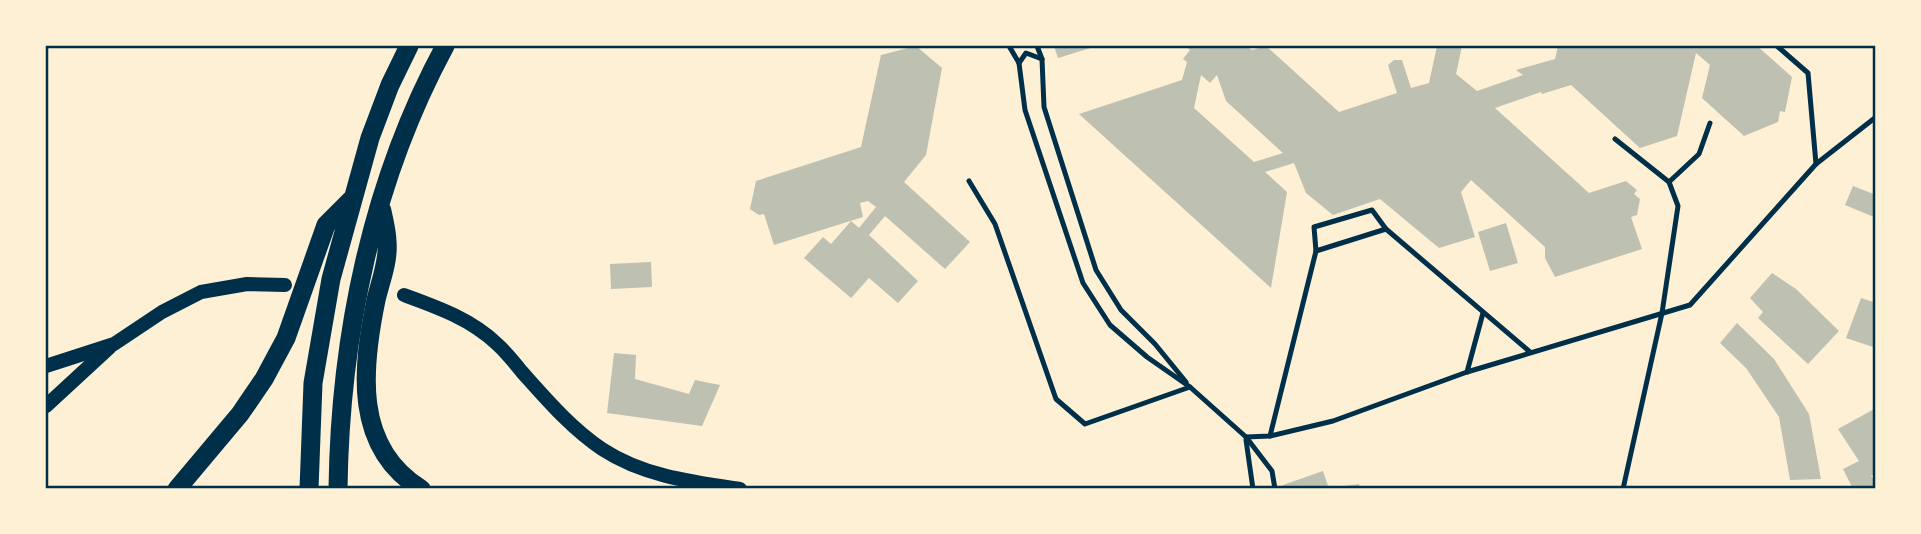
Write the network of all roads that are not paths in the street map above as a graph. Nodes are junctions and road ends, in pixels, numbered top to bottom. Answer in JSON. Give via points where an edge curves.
{"nodes":[{"id":1,"x":409,"y":46,"type":"edge"},
{"id":2,"x":444,"y":46,"type":"edge"},
{"id":3,"x":1009,"y":46,"type":"edge"},
{"id":4,"x":1037,"y":46,"type":"edge"},
{"id":5,"x":1777,"y":46,"type":"edge"},
{"id":6,"x":1042,"y":59,"type":"junction"},
{"id":7,"x":1020,"y":63,"type":"junction"},
{"id":8,"x":1875,"y":117,"type":"edge"},
{"id":9,"x":1710,"y":123,"type":"dead end"},
{"id":10,"x":1615,"y":139,"type":"dead end"},
{"id":11,"x":1816,"y":164,"type":"junction"},
{"id":12,"x":969,"y":181,"type":"dead end"},
{"id":13,"x":1669,"y":182,"type":"junction"},
{"id":14,"x":352,"y":200,"type":"junction"},
{"id":15,"x":381,"y":205,"type":"junction"},
{"id":16,"x":1386,"y":229,"type":"junction"},
{"id":17,"x":1316,"y":251,"type":"junction"},
{"id":18,"x":285,"y":285,"type":"dead end"},
{"id":19,"x":404,"y":295,"type":"dead end"},
{"id":20,"x":1483,"y":313,"type":"junction"},
{"id":21,"x":1662,"y":313,"type":"junction"},
{"id":22,"x":114,"y":344,"type":"junction"},
{"id":23,"x":1530,"y":352,"type":"junction"},
{"id":24,"x":46,"y":366,"type":"edge"},
{"id":25,"x":1467,"y":372,"type":"junction"},
{"id":26,"x":1190,"y":387,"type":"junction"},
{"id":27,"x":46,"y":406,"type":"edge"},
{"id":28,"x":1270,"y":436,"type":"junction"},
{"id":29,"x":1246,"y":437,"type":"junction"},
{"id":30,"x":177,"y":488,"type":"edge"},
{"id":31,"x":309,"y":488,"type":"edge"},
{"id":32,"x":338,"y":488,"type":"edge"},
{"id":33,"x":421,"y":488,"type":"edge"},
{"id":34,"x":740,"y":488,"type":"edge"},
{"id":35,"x":1253,"y":488,"type":"edge"},
{"id":36,"x":1275,"y":488,"type":"edge"},
{"id":37,"x":1623,"y":488,"type":"edge"}],
"edges":[{"from":1,"to":14,"type":"highway","via":[[386,96]]},
{"from":2,"to":15,"type":"highway","via":[[409,123]]},
{"from":3,"to":7,"type":"lane"},
{"from":4,"to":6,"type":"lane"},
{"from":5,"to":11,"type":"lane","via":[[1808,73]]},
{"from":6,"to":7,"type":"lane","via":[[1026,52]]},
{"from":6,"to":26,"type":"lane","via":[[1044,107],[1096,270],[1121,310]]},
{"from":7,"to":26,"type":"lane","via":[[1025,110],[1083,283],[1110,325]]},
{"from":8,"to":11,"type":"lane"},
{"from":9,"to":13,"type":"lane","via":[[1699,154]]},
{"from":10,"to":13,"type":"lane"},
{"from":11,"to":21,"type":"lane","via":[[1690,305]]},
{"from":12,"to":26,"type":"lane","via":[[995,224],[1056,399],[1086,424]]},
{"from":13,"to":21,"type":"lane","via":[[1678,206]]},
{"from":14,"to":30,"type":"highway","via":[[326,225],[286,338],[264,379]]},
{"from":14,"to":31,"type":"highway","via":[[319,334]]},
{"from":15,"to":32,"type":"highway","via":[[350,327]]},
{"from":15,"to":33,"type":"highway","via":[[388,245],[368,351],[368,414],[385,455]]},
{"from":16,"to":17,"type":"lane"},
{"from":16,"to":17,"type":"lane","via":[[1372,210],[1314,227]]},
{"from":16,"to":20,"type":"lane"},
{"from":17,"to":28,"type":"lane"},
{"from":18,"to":22,"type":"main road","via":[[247,284],[201,292]]},
{"from":19,"to":34,"type":"main road","via":[[467,321],[498,344],[566,420],[603,449],[668,477]]},
{"from":20,"to":23,"type":"lane"},
{"from":20,"to":25,"type":"lane"},
{"from":21,"to":23,"type":"lane"},
{"from":21,"to":37,"type":"lane"},
{"from":22,"to":24,"type":"main road"},
{"from":22,"to":27,"type":"main road"},
{"from":23,"to":25,"type":"lane"},
{"from":25,"to":28,"type":"lane","via":[[1333,421]]},
{"from":26,"to":29,"type":"lane"},
{"from":28,"to":29,"type":"lane"},
{"from":29,"to":35,"type":"lane"},
{"from":29,"to":36,"type":"lane","via":[[1272,471]]}]}
